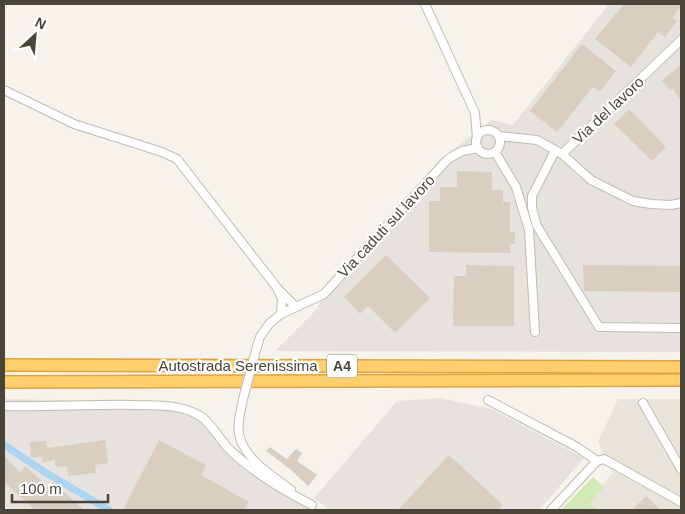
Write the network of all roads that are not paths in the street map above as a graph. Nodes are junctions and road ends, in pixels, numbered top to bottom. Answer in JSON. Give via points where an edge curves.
{"nodes":[{"id":1,"x":426,"y":4,"type":"edge"},
{"id":2,"x":680,"y":43,"type":"edge"},
{"id":3,"x":4,"y":90,"type":"edge"},
{"id":4,"x":499,"y":136,"type":"junction"},
{"id":5,"x":477,"y":138,"type":"junction"},
{"id":6,"x":478,"y":148,"type":"junction"},
{"id":7,"x":495,"y":152,"type":"junction"},
{"id":8,"x":558,"y":152,"type":"junction"},
{"id":9,"x":681,"y":203,"type":"edge"},
{"id":10,"x":278,"y":288,"type":"junction"},
{"id":11,"x":295,"y":306,"type":"junction"},
{"id":12,"x":281,"y":314,"type":"junction"},
{"id":13,"x":681,"y":328,"type":"edge"},
{"id":14,"x":535,"y":332,"type":"dead end"},
{"id":15,"x":4,"y":365,"type":"edge"},
{"id":16,"x":681,"y":367,"type":"edge"},
{"id":17,"x":681,"y":380,"type":"edge"},
{"id":18,"x":4,"y":382,"type":"edge"},
{"id":19,"x":488,"y":400,"type":"dead end"},
{"id":20,"x":644,"y":403,"type":"dead end"},
{"id":21,"x":4,"y":406,"type":"edge"},
{"id":22,"x":583,"y":450,"type":"junction"},
{"id":23,"x":597,"y":461,"type":"junction"},
{"id":24,"x":681,"y":469,"type":"edge"},
{"id":25,"x":588,"y":470,"type":"junction"},
{"id":26,"x":681,"y":502,"type":"edge"},
{"id":27,"x":312,"y":505,"type":"junction"},
{"id":28,"x":319,"y":510,"type":"edge"},
{"id":29,"x":551,"y":510,"type":"edge"}],
"edges":[{"from":1,"to":5,"type":"street","via":[[476,113]]},
{"from":2,"to":8,"type":"street","name":"Via del lavoro"},
{"from":3,"to":10,"type":"street","via":[[74,124],[178,159]]},
{"from":4,"to":5,"type":"street","via":[[493,131],[485,131]]},
{"from":4,"to":7,"type":"street","via":[[500,146]]},
{"from":4,"to":8,"type":"street","name":"Via del lavoro","via":[[537,140]]},
{"from":5,"to":6,"type":"street"},
{"from":6,"to":7,"type":"street","via":[[488,154]]},
{"from":6,"to":11,"type":"street","name":"Via caduti sul lavoro","via":[[462,151],[448,160],[324,294]]},
{"from":7,"to":14,"type":"street","via":[[516,187],[529,230]]},
{"from":8,"to":9,"type":"street","via":[[591,180],[633,201]]},
{"from":8,"to":13,"type":"street","via":[[532,196],[532,208],[537,226],[599,327]]},
{"from":10,"to":11,"type":"street"},
{"from":10,"to":12,"type":"street","via":[[282,300]]},
{"from":11,"to":12,"type":"street","name":"Via caduti sul lavoro"},
{"from":12,"to":27,"type":"street","name":"Via caduti sul lavoro","bridge":true,"via":[[260,337],[239,419],[240,438],[260,466]]},
{"from":15,"to":16,"type":"highway","name":"Autostrada Serenissima","number":"A4"},
{"from":17,"to":18,"type":"highway","name":"Autostrada Serenissima","number":"A4"},
{"from":19,"to":22,"type":"street"},
{"from":20,"to":24,"type":"street"},
{"from":21,"to":27,"type":"street","via":[[104,404],[184,408],[200,416],[222,442],[257,472]]},
{"from":22,"to":23,"type":"street"},
{"from":22,"to":25,"type":"street"},
{"from":23,"to":25,"type":"street"},
{"from":23,"to":26,"type":"street","via":[[604,459]]},
{"from":25,"to":29,"type":"street"},
{"from":27,"to":28,"type":"street"}]}
